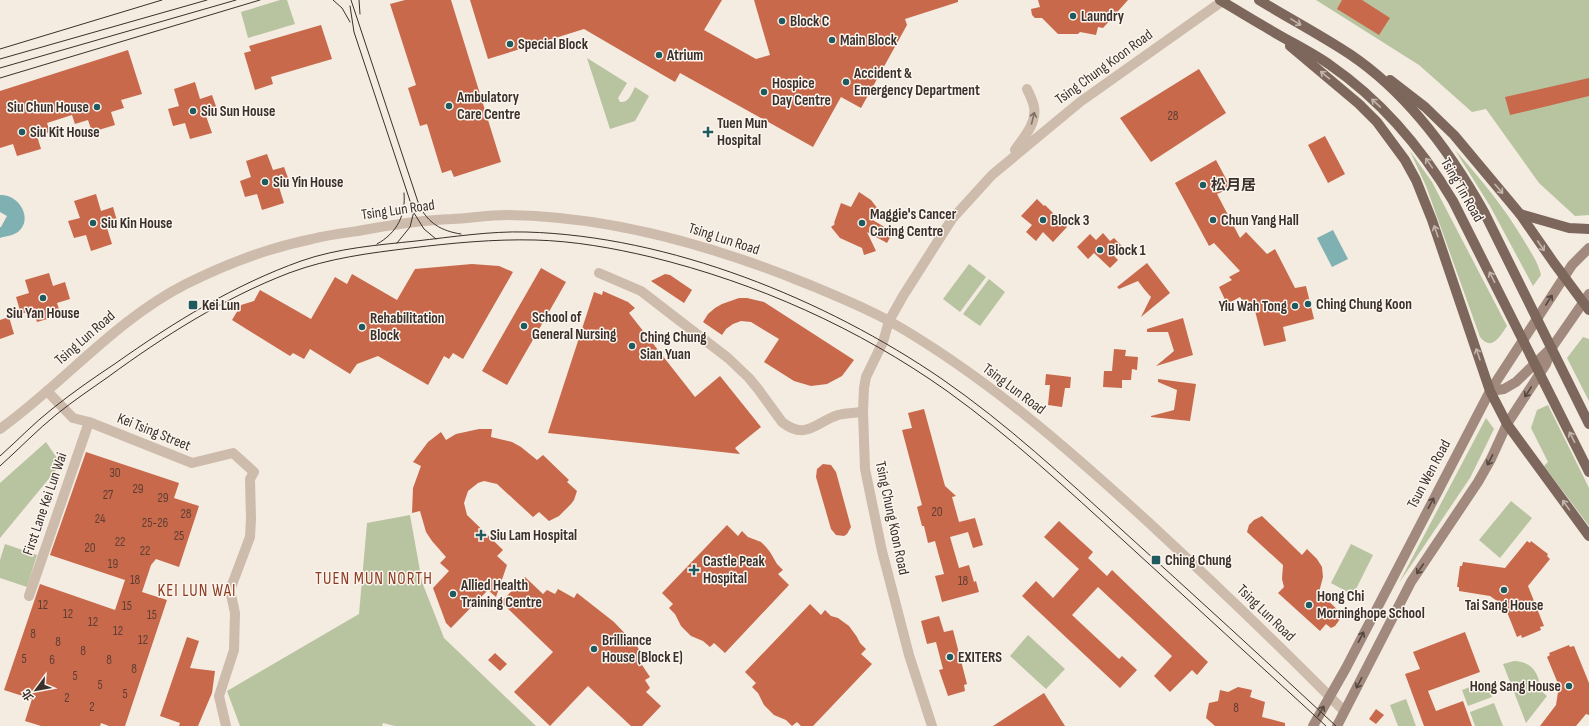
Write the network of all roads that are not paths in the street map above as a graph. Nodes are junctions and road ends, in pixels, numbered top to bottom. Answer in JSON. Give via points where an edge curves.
{"nodes":[{"id":1,"x":1220,"y":0,"type":"edge"},
{"id":2,"x":1224,"y":0,"type":"edge"},
{"id":3,"x":1261,"y":1,"type":"edge"},
{"id":4,"x":1267,"y":28,"type":"junction"},
{"id":5,"x":1351,"y":55,"type":"junction"},
{"id":6,"x":1027,"y":89,"type":"dead end"},
{"id":7,"x":1006,"y":163,"type":"junction"},
{"id":8,"x":1520,"y":214,"type":"junction"},
{"id":9,"x":1589,"y":229,"type":"edge"},
{"id":10,"x":1589,"y":248,"type":"edge"},
{"id":11,"x":599,"y":273,"type":"dead end"},
{"id":12,"x":1564,"y":277,"type":"junction"},
{"id":13,"x":1587,"y":302,"type":"edge"},
{"id":14,"x":889,"y":321,"type":"junction"},
{"id":15,"x":1553,"y":346,"type":"junction"},
{"id":16,"x":47,"y":391,"type":"junction"},
{"id":17,"x":1490,"y":391,"type":"junction"},
{"id":18,"x":863,"y":412,"type":"junction"},
{"id":19,"x":89,"y":422,"type":"junction"},
{"id":20,"x":1507,"y":424,"type":"junction"},
{"id":21,"x":1589,"y":424,"type":"edge"},
{"id":22,"x":0,"y":429,"type":"edge"},
{"id":23,"x":1589,"y":472,"type":"edge"},
{"id":24,"x":1589,"y":536,"type":"edge"},
{"id":25,"x":29,"y":596,"type":"dead end"},
{"id":26,"x":1330,"y":696,"type":"junction"},
{"id":27,"x":1344,"y":711,"type":"junction"},
{"id":28,"x":226,"y":726,"type":"edge"},
{"id":29,"x":932,"y":726,"type":"edge"},
{"id":30,"x":1313,"y":726,"type":"edge"},
{"id":31,"x":1337,"y":726,"type":"edge"}],
"edges":[{"from":1,"to":4,"type":"main road","name":"Tsing Tin Road"},
{"from":2,"to":7,"type":"street","name":"Tsing Chung Koon Road","via":[[1079,103]]},
{"from":3,"to":5,"type":"main road","name":"Tsing Tin Road","one_way":true},
{"from":17,"to":4,"type":"main road","one_way":true,"via":[[1432,220],[1405,160],[1393,141],[1359,104]]},
{"from":23,"to":4,"type":"main road","name":"Tsing Tin Road","one_way":true,"via":[[1454,201],[1425,157],[1404,130],[1369,96],[1307,50]]},
{"from":5,"to":8,"type":"main road","one_way":true,"via":[[1386,77],[1425,107],[1454,136]]},
{"from":5,"to":21,"type":"main road","name":"Tsing Tin Road","via":[[1408,106],[1450,157],[1469,186]]},
{"from":7,"to":6,"type":"street","name":"Tsing Chung Koon Road","one_way":true,"via":[[1027,134],[1035,117],[1034,106]]},
{"from":7,"to":14,"type":"street","name":"Tsing Chung Koon Road","via":[[952,219]]},
{"from":8,"to":9,"type":"main road","via":[[1569,228]]},
{"from":8,"to":12,"type":"main road","one_way":true},
{"from":10,"to":12,"type":"main road","name":"Tsun Wen Road"},
{"from":11,"to":18,"type":"street","via":[[641,291],[728,358],[749,378],[778,417],[792,429],[804,430],[816,427],[838,415]]},
{"from":12,"to":13,"type":"main road"},
{"from":17,"to":12,"type":"main road","name":"Tsun Wen Road","one_way":true},
{"from":13,"to":15,"type":"main road"},
{"from":14,"to":16,"type":"street","name":"Tsing Lun Road","via":[[774,271],[712,249],[645,231],[576,220],[515,216],[428,220],[312,238],[257,254],[181,286],[122,325]]},
{"from":14,"to":18,"type":"street","name":"Tsing Chung Koon Road","via":[[883,342],[866,377]]},
{"from":14,"to":26,"type":"street","name":"Tsing Lun Road","via":[[944,355],[1060,443],[1185,557]]},
{"from":15,"to":17,"type":"main road","via":[[1516,382],[1504,389]]},
{"from":15,"to":20,"type":"main road","one_way":true,"via":[[1546,364]]},
{"from":16,"to":19,"type":"street","name":"Kei Tsing Street","via":[[73,418]]},
{"from":16,"to":22,"type":"street","name":"Tsing Lun Road"},
{"from":17,"to":20,"type":"main road"},
{"from":26,"to":17,"type":"main road","name":"Tsun Wen Road","one_way":true},
{"from":18,"to":29,"type":"street","name":"Tsing Chung Koon Road","via":[[868,491],[909,655]]},
{"from":19,"to":25,"type":"street","name":"First Lane Kei Lun Wai"},
{"from":19,"to":28,"type":"street","name":"Kei Tsing Street","via":[[192,463],[233,453],[254,472],[250,480],[250,537],[230,590],[235,613],[234,650],[219,696]]},
{"from":24,"to":20,"type":"main road","one_way":true},
{"from":20,"to":27,"type":"main road","one_way":true,"via":[[1478,482],[1411,582]]},
{"from":26,"to":27,"type":"street","name":"Tsing Lun Road"},
{"from":30,"to":26,"type":"main road","name":"Tsun Wen Road","one_way":true},
{"from":27,"to":31,"type":"main road"}]}
